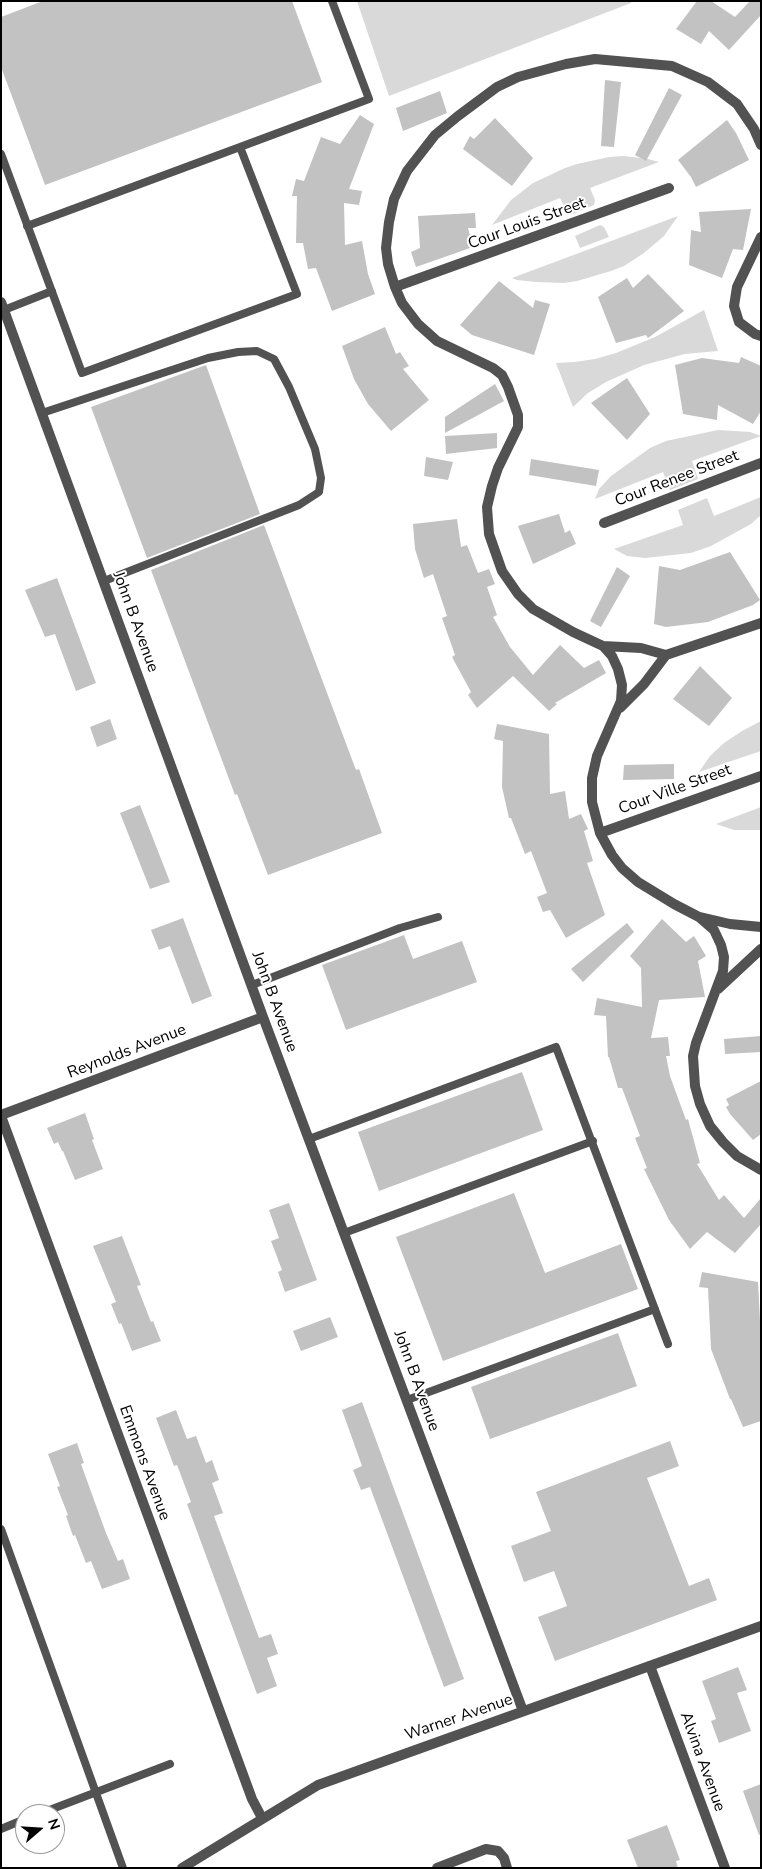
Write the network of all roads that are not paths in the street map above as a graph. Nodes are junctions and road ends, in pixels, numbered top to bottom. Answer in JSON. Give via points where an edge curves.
{"nodes":[{"id":1,"x":332,"y":1,"type":"edge"},
{"id":2,"x":761,"y":145,"type":"edge"},
{"id":3,"x":240,"y":147,"type":"junction"},
{"id":4,"x":1,"y":154,"type":"edge"},
{"id":5,"x":670,"y":188,"type":"dead end"},
{"id":6,"x":28,"y":226,"type":"junction"},
{"id":7,"x":761,"y":237,"type":"edge"},
{"id":8,"x":395,"y":287,"type":"junction"},
{"id":9,"x":52,"y":291,"type":"junction"},
{"id":10,"x":2,"y":304,"type":"edge"},
{"id":11,"x":761,"y":336,"type":"edge"},
{"id":12,"x":42,"y":412,"type":"junction"},
{"id":13,"x":761,"y":464,"type":"edge"},
{"id":14,"x":604,"y":523,"type":"dead end"},
{"id":15,"x":104,"y":581,"type":"junction"},
{"id":16,"x":761,"y":623,"type":"edge"},
{"id":17,"x":603,"y":646,"type":"junction"},
{"id":18,"x":666,"y":654,"type":"junction"},
{"id":19,"x":615,"y":712,"type":"junction"},
{"id":20,"x":761,"y":776,"type":"edge"},
{"id":21,"x":600,"y":833,"type":"junction"},
{"id":22,"x":438,"y":917,"type":"dead end"},
{"id":23,"x":699,"y":917,"type":"junction"},
{"id":24,"x":761,"y":927,"type":"edge"},
{"id":25,"x":761,"y":949,"type":"edge"},
{"id":26,"x":252,"y":985,"type":"junction"},
{"id":27,"x":717,"y":990,"type":"junction"},
{"id":28,"x":264,"y":1017,"type":"junction"},
{"id":29,"x":1,"y":1116,"type":"edge"},
{"id":30,"x":309,"y":1139,"type":"junction"},
{"id":31,"x":592,"y":1141,"type":"junction"},
{"id":32,"x":761,"y":1170,"type":"edge"},
{"id":33,"x":344,"y":1233,"type":"junction"},
{"id":34,"x":655,"y":1309,"type":"junction"},
{"id":35,"x":668,"y":1344,"type":"dead end"},
{"id":36,"x":407,"y":1400,"type":"junction"},
{"id":37,"x":1,"y":1529,"type":"edge"},
{"id":38,"x":761,"y":1626,"type":"edge"},
{"id":39,"x":650,"y":1666,"type":"junction"},
{"id":40,"x":523,"y":1712,"type":"junction"},
{"id":41,"x":170,"y":1764,"type":"dead end"},
{"id":42,"x":96,"y":1792,"type":"junction"},
{"id":43,"x":65,"y":1804,"type":"edge"},
{"id":44,"x":262,"y":1818,"type":"junction"},
{"id":45,"x":15,"y":1824,"type":"edge"},
{"id":46,"x":1,"y":1829,"type":"edge"},
{"id":47,"x":123,"y":1868,"type":"edge"},
{"id":48,"x":182,"y":1868,"type":"edge"},
{"id":49,"x":437,"y":1868,"type":"edge"},
{"id":50,"x":507,"y":1868,"type":"edge"},
{"id":51,"x":725,"y":1868,"type":"edge"}],
"edges":[{"from":1,"to":3,"type":"lane","via":[[369,99]]},
{"from":2,"to":8,"type":"street","via":[[737,104],[708,82],[672,66],[595,59],[518,77],[497,88],[435,135],[406,171],[394,199],[386,248]]},
{"from":3,"to":6,"type":"lane"},
{"from":3,"to":9,"type":"lane","via":[[297,294],[82,373]]},
{"from":4,"to":6,"type":"lane"},
{"from":5,"to":8,"type":"street","name":"Cour Louis Street"},
{"from":6,"to":9,"type":"lane"},
{"from":7,"to":11,"type":"street","via":[[737,287],[734,306],[738,322]]},
{"from":8,"to":17,"type":"street","via":[[407,310],[436,341],[493,368],[502,375],[508,387],[518,415],[518,427],[498,468],[487,507],[489,534],[502,571],[533,609]]},
{"from":9,"to":10,"type":"lane"},
{"from":10,"to":12,"type":"street","name":"John B Avenue"},
{"from":12,"to":15,"type":"street","name":"John B Avenue"},
{"from":12,"to":15,"type":"lane","via":[[208,358],[257,351],[274,359],[315,449],[321,478],[319,492],[299,505]]},
{"from":13,"to":14,"type":"street","name":"Cour Renee Street"},
{"from":15,"to":26,"type":"street","name":"John B Avenue"},
{"from":16,"to":18,"type":"street"},
{"from":17,"to":18,"type":"street","via":[[641,648]]},
{"from":17,"to":19,"type":"street","via":[[612,656],[622,685],[621,701]]},
{"from":18,"to":19,"type":"street","via":[[644,684]]},
{"from":19,"to":21,"type":"street","via":[[597,756],[592,778],[592,802]]},
{"from":20,"to":21,"type":"street","name":"Cour Ville Street"},
{"from":21,"to":23,"type":"street","via":[[622,868],[638,882]]},
{"from":22,"to":26,"type":"lane","via":[[400,928]]},
{"from":23,"to":24,"type":"street"},
{"from":23,"to":27,"type":"street","via":[[714,930],[724,957]]},
{"from":25,"to":27,"type":"street"},
{"from":26,"to":28,"type":"street","name":"John B Avenue"},
{"from":27,"to":32,"type":"street","via":[[696,1042],[695,1086],[710,1126],[722,1142],[736,1156]]},
{"from":28,"to":29,"type":"street","name":"Reynolds Avenue"},
{"from":28,"to":30,"type":"street","name":"John B Avenue"},
{"from":29,"to":44,"type":"street","name":"Emmons Avenue","via":[[252,1799]]},
{"from":30,"to":31,"type":"lane","via":[[556,1047]]},
{"from":30,"to":33,"type":"street","name":"John B Avenue"},
{"from":31,"to":33,"type":"lane"},
{"from":31,"to":34,"type":"lane"},
{"from":33,"to":36,"type":"street","name":"John B Avenue"},
{"from":34,"to":35,"type":"lane"},
{"from":34,"to":36,"type":"lane"},
{"from":36,"to":40,"type":"street","name":"John B Avenue"},
{"from":37,"to":42,"type":"lane"},
{"from":38,"to":39,"type":"street","name":"Warner Avenue"},
{"from":39,"to":40,"type":"street","name":"Warner Avenue"},
{"from":39,"to":51,"type":"street","name":"Alvina Avenue"},
{"from":40,"to":44,"type":"street","name":"Warner Avenue","via":[[318,1785]]},
{"from":41,"to":42,"type":"lane"},
{"from":42,"to":43,"type":"lane"},
{"from":42,"to":47,"type":"lane"},
{"from":44,"to":48,"type":"street","name":"Warner Avenue"},
{"from":45,"to":46,"type":"lane"},
{"from":49,"to":50,"type":"street","via":[[486,1849],[498,1851]]}]}
